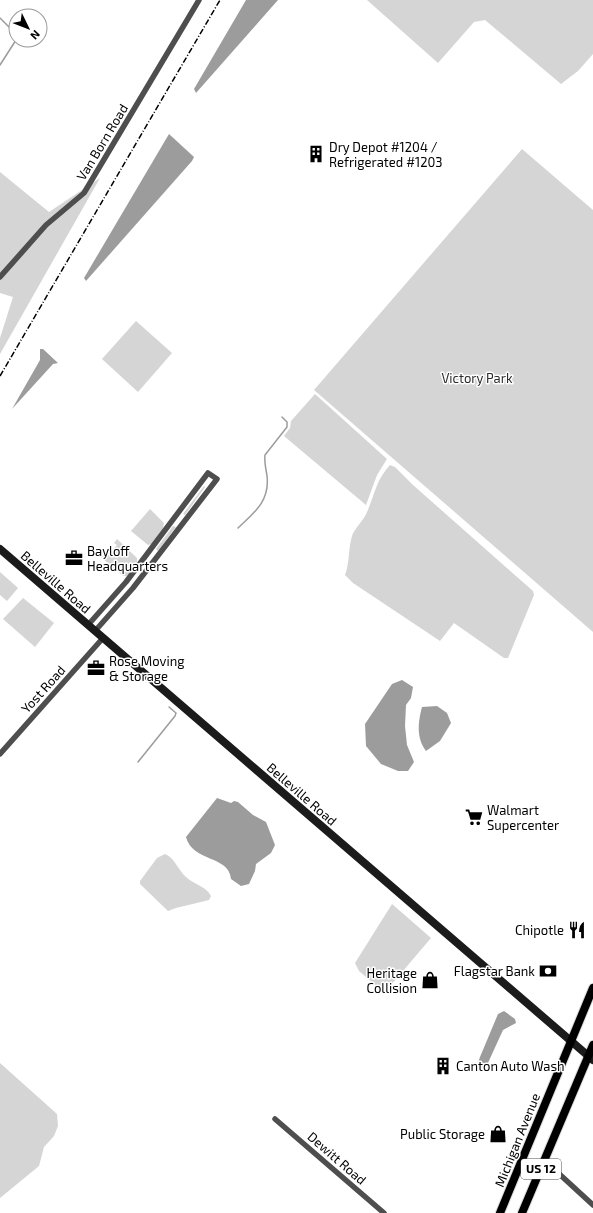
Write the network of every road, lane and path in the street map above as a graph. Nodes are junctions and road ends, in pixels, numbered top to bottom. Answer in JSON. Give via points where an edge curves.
{"nodes":[{"id":1,"x":199,"y":0,"type":"edge"},
{"id":2,"x":0,"y":277,"type":"edge"},
{"id":3,"x":174,"y":519,"type":"junction"},
{"id":4,"x":181,"y":525,"type":"junction"},
{"id":5,"x":0,"y":549,"type":"edge"},
{"id":6,"x":147,"y":555,"type":"junction"},
{"id":7,"x":154,"y":561,"type":"junction"},
{"id":8,"x":126,"y":582,"type":"junction"},
{"id":9,"x":133,"y":588,"type":"junction"},
{"id":10,"x":88,"y":625,"type":"junction"},
{"id":11,"x":94,"y":631,"type":"junction"},
{"id":12,"x":103,"y":638,"type":"junction"},
{"id":13,"x":0,"y":754,"type":"edge"},
{"id":14,"x":593,"y":988,"type":"edge"},
{"id":15,"x":571,"y":1041,"type":"junction"},
{"id":16,"x":593,"y":1045,"type":"edge"},
{"id":17,"x":591,"y":1058,"type":"edge"},
{"id":18,"x":275,"y":1119,"type":"dead end"},
{"id":19,"x":542,"y":1165,"type":"junction"},
{"id":20,"x":593,"y":1205,"type":"edge"},
{"id":21,"x":501,"y":1212,"type":"edge"},
{"id":22,"x":384,"y":1213,"type":"edge"},
{"id":23,"x":522,"y":1213,"type":"edge"}],
"edges":[{"from":1,"to":2,"type":"street","name":"Van Born Road","via":[[84,193],[46,225]]},
{"from":3,"to":4,"type":"street"},
{"from":3,"to":4,"type":"street","via":[[208,473],[217,479]]},
{"from":3,"to":6,"type":"street"},
{"from":4,"to":7,"type":"street"},
{"from":5,"to":10,"type":"main road","name":"Belleville Road"},
{"from":6,"to":7,"type":"street"},
{"from":6,"to":8,"type":"street"},
{"from":7,"to":9,"type":"street"},
{"from":8,"to":9,"type":"street"},
{"from":8,"to":10,"type":"street"},
{"from":9,"to":11,"type":"street"},
{"from":10,"to":11,"type":"main road","name":"Belleville Road"},
{"from":11,"to":12,"type":"main road","name":"Belleville Road"},
{"from":12,"to":13,"type":"street","name":"Yost Road"},
{"from":12,"to":15,"type":"main road","name":"Belleville Road"},
{"from":14,"to":15,"type":"main road","name":"Michigan Avenue","number":"US 12"},
{"from":15,"to":17,"type":"main road","name":"Belleville Road"},
{"from":15,"to":21,"type":"main road","name":"Michigan Avenue","number":"US 12"},
{"from":16,"to":17,"type":"main road","number":"US 12"},
{"from":17,"to":19,"type":"main road","number":"US 12"},
{"from":18,"to":22,"type":"street","name":"Dewitt Road"},
{"from":19,"to":20,"type":"street","via":[[556,1171]]},
{"from":19,"to":23,"type":"main road","number":"US 12"}]}
